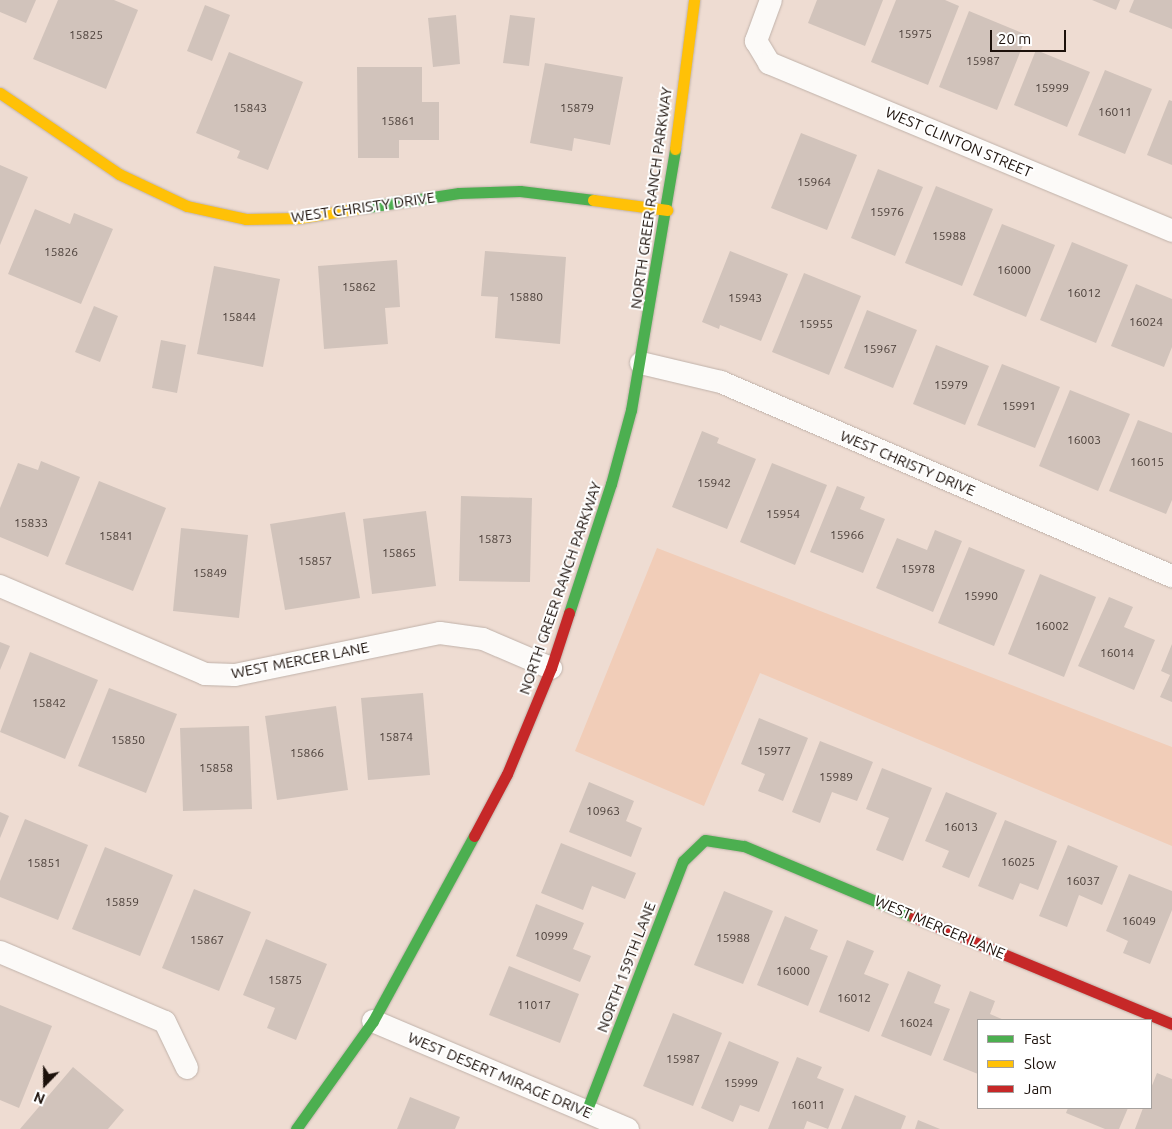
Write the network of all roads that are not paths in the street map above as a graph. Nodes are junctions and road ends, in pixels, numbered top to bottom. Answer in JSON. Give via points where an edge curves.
{"nodes":[{"id":1,"x":694,"y":0,"type":"edge"},
{"id":2,"x":771,"y":0,"type":"edge"},
{"id":3,"x":0,"y":94,"type":"edge"},
{"id":4,"x":667,"y":210,"type":"junction"},
{"id":5,"x":1172,"y":231,"type":"edge"},
{"id":6,"x":641,"y":363,"type":"junction"},
{"id":7,"x":1172,"y":576,"type":"edge"},
{"id":8,"x":0,"y":586,"type":"edge"},
{"id":9,"x":551,"y":668,"type":"junction"},
{"id":10,"x":705,"y":840,"type":"joint"},
{"id":11,"x":0,"y":952,"type":"edge"},
{"id":12,"x":373,"y":1021,"type":"junction"},
{"id":13,"x":1172,"y":1024,"type":"edge"},
{"id":14,"x":187,"y":1068,"type":"dead end"},
{"id":15,"x":586,"y":1112,"type":"junction"},
{"id":16,"x":296,"y":1129,"type":"edge"},
{"id":17,"x":628,"y":1129,"type":"edge"}],
"edges":[{"from":1,"to":4,"type":"street","name":"NORTH GREER RANCH PARKWAY"},
{"from":2,"to":5,"type":"street","name":"WEST CLINTON STREET","via":[[756,41],[769,63]]},
{"from":3,"to":4,"type":"street","name":"WEST CHRISTY DRIVE","via":[[119,174],[187,206],[246,219],[299,218],[459,193],[520,190]]},
{"from":4,"to":6,"type":"street","name":"NORTH GREER RANCH PARKWAY"},
{"from":6,"to":7,"type":"street","name":"WEST CHRISTY DRIVE","via":[[721,382]]},
{"from":6,"to":9,"type":"street","name":"NORTH GREER RANCH PARKWAY","via":[[612,484]]},
{"from":8,"to":9,"type":"street","name":"WEST MERCER LANE","via":[[205,674],[235,675],[440,633],[483,639]]},
{"from":9,"to":12,"type":"street","name":"NORTH GREER RANCH PARKWAY","via":[[507,774]]},
{"from":10,"to":13,"type":"street","name":"WEST MERCER LANE","via":[[744,846]]},
{"from":10,"to":15,"type":"street","name":"NORTH 159TH LANE","via":[[682,861]]},
{"from":11,"to":14,"type":"street","via":[[165,1022]]},
{"from":12,"to":15,"type":"street","name":"WEST DESERT MIRAGE DRIVE"},
{"from":12,"to":16,"type":"street","name":"NORTH GREER RANCH PARKWAY"},
{"from":15,"to":17,"type":"street","name":"WEST DESERT MIRAGE DRIVE"}]}
